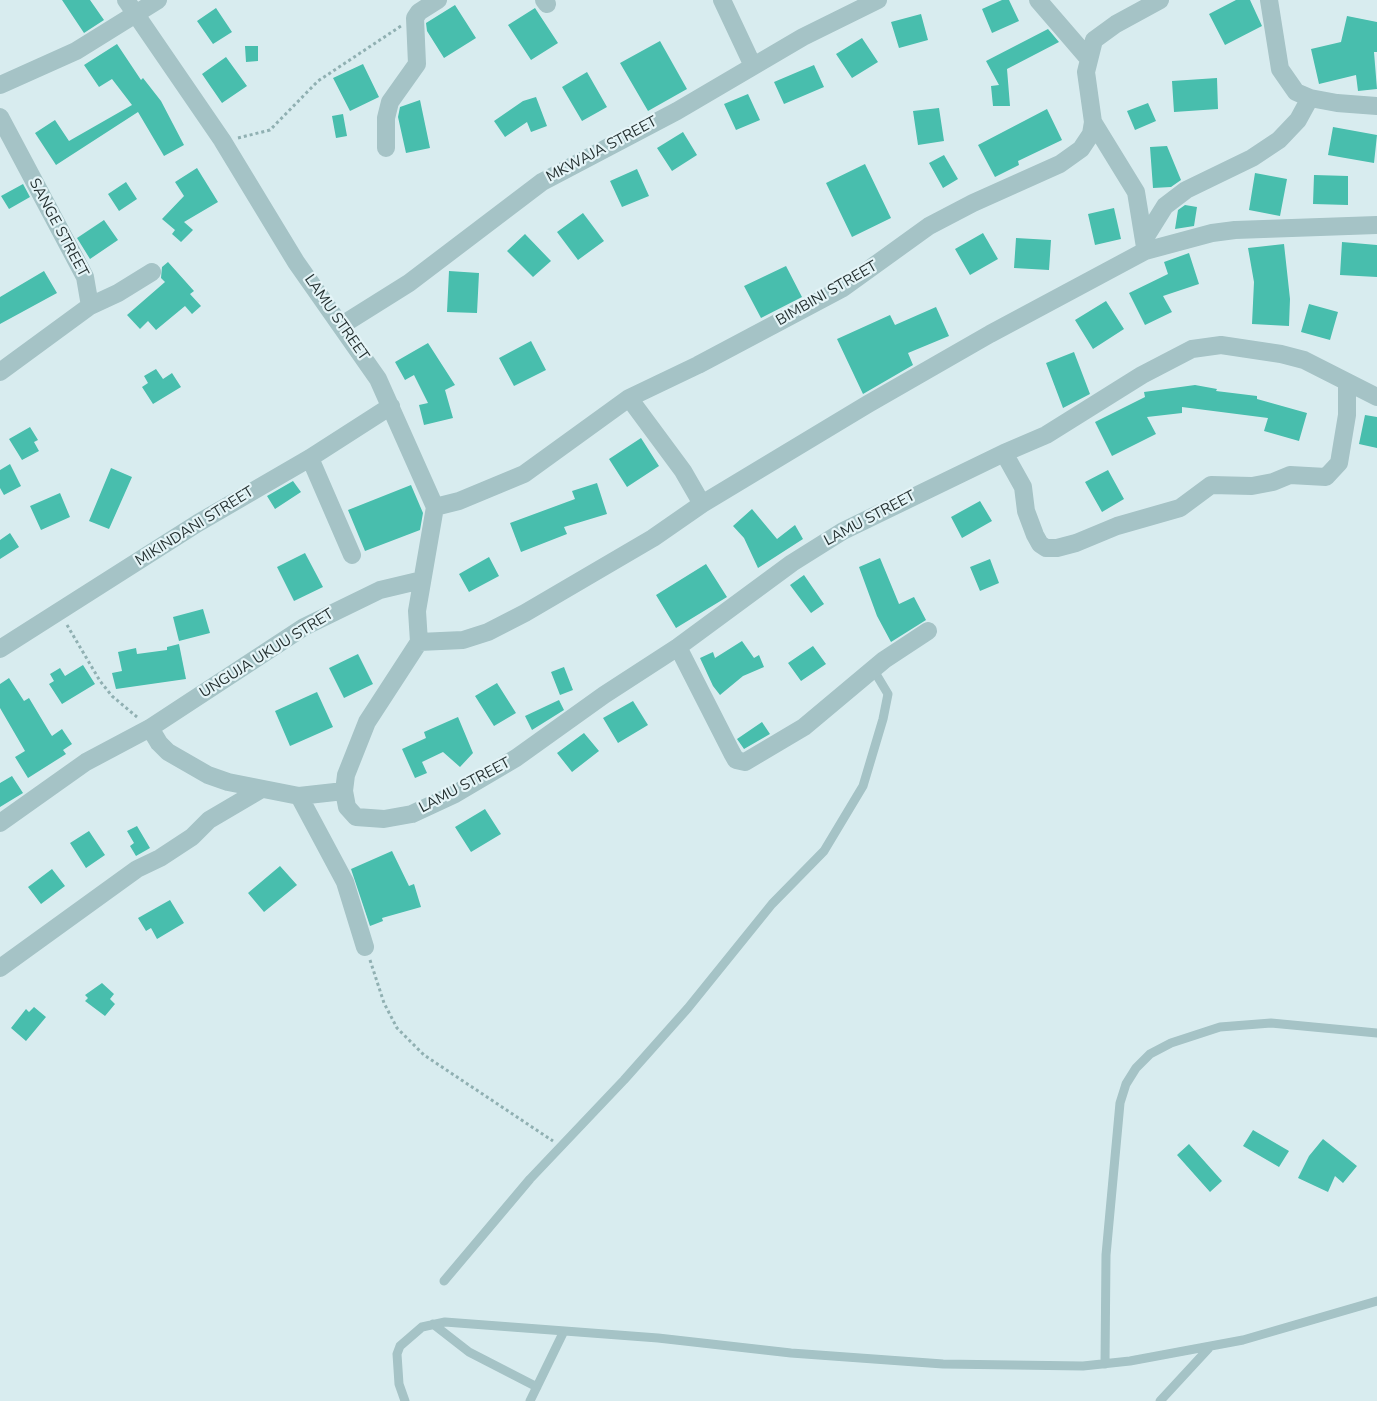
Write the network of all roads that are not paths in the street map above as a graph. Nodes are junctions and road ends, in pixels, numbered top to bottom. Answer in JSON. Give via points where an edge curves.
{"nodes":[{"id":1,"x":126,"y":0,"type":"edge"},
{"id":2,"x":158,"y":0,"type":"edge"},
{"id":3,"x":438,"y":0,"type":"edge"},
{"id":4,"x":722,"y":0,"type":"edge"},
{"id":5,"x":878,"y":0,"type":"edge"},
{"id":6,"x":1038,"y":0,"type":"edge"},
{"id":7,"x":1160,"y":0,"type":"edge"},
{"id":8,"x":1269,"y":0,"type":"edge"},
{"id":9,"x":416,"y":10,"type":"edge"},
{"id":10,"x":136,"y":16,"type":"junction"},
{"id":11,"x":1088,"y":58,"type":"junction"},
{"id":12,"x":753,"y":66,"type":"junction"},
{"id":13,"x":0,"y":85,"type":"edge"},
{"id":14,"x":1310,"y":99,"type":"junction"},
{"id":15,"x":1377,"y":106,"type":"edge"},
{"id":16,"x":0,"y":117,"type":"edge"},
{"id":17,"x":1093,"y":122,"type":"junction"},
{"id":18,"x":387,"y":148,"type":"dead end"},
{"id":19,"x":1377,"y":225,"type":"edge"},
{"id":20,"x":1145,"y":244,"type":"junction"},
{"id":21,"x":152,"y":272,"type":"dead end"},
{"id":22,"x":90,"y":306,"type":"junction"},
{"id":23,"x":342,"y":325,"type":"junction"},
{"id":24,"x":0,"y":372,"type":"edge"},
{"id":25,"x":1347,"y":383,"type":"junction"},
{"id":26,"x":1377,"y":397,"type":"edge"},
{"id":27,"x":629,"y":398,"type":"junction"},
{"id":28,"x":391,"y":406,"type":"junction"},
{"id":29,"x":1004,"y":453,"type":"junction"},
{"id":30,"x":310,"y":458,"type":"junction"},
{"id":31,"x":702,"y":504,"type":"junction"},
{"id":32,"x":435,"y":507,"type":"junction"},
{"id":33,"x":352,"y":555,"type":"dead end"},
{"id":34,"x":422,"y":580,"type":"junction"},
{"id":35,"x":928,"y":631,"type":"dead end"},
{"id":36,"x":419,"y":642,"type":"junction"},
{"id":37,"x":678,"y":647,"type":"junction"},
{"id":38,"x":0,"y":650,"type":"edge"},
{"id":39,"x":873,"y":669,"type":"junction"},
{"id":40,"x":150,"y":728,"type":"junction"},
{"id":41,"x":260,"y":790,"type":"junction"},
{"id":42,"x":344,"y":791,"type":"junction"},
{"id":43,"x":299,"y":796,"type":"junction"},
{"id":44,"x":0,"y":823,"type":"edge"},
{"id":45,"x":365,"y":947,"type":"road end"},
{"id":46,"x":0,"y":968,"type":"edge"},
{"id":47,"x":1377,"y":1033,"type":"edge"},
{"id":48,"x":444,"y":1281,"type":"dead end"},
{"id":49,"x":1377,"y":1301,"type":"edge"},
{"id":50,"x":433,"y":1324,"type":"junction"},
{"id":51,"x":564,"y":1331,"type":"junction"},
{"id":52,"x":1210,"y":1347,"type":"junction"},
{"id":53,"x":1105,"y":1364,"type":"junction"},
{"id":54,"x":537,"y":1387,"type":"junction"},
{"id":55,"x":405,"y":1401,"type":"edge"},
{"id":56,"x":530,"y":1401,"type":"edge"},
{"id":57,"x":1160,"y":1401,"type":"edge"}],
"edges":[{"from":1,"to":10,"type":"street","name":"LAMU STREET"},
{"from":2,"to":10,"type":"street"},
{"from":3,"to":9,"type":"street"},
{"from":4,"to":12,"type":"street"},
{"from":5,"to":12,"type":"street","name":"MKWAJA STREET"},
{"from":6,"to":11,"type":"street"},
{"from":7,"to":11,"type":"street","via":[[1094,40]]},
{"from":8,"to":14,"type":"street","via":[[1280,69],[1296,92]]},
{"from":9,"to":18,"type":"street","via":[[417,64],[390,102]]},
{"from":10,"to":13,"type":"street","via":[[76,51]]},
{"from":10,"to":23,"type":"street","name":"LAMU STREET","via":[[222,141],[296,262]]},
{"from":11,"to":17,"type":"street","via":[[1086,72]]},
{"from":12,"to":23,"type":"street","name":"MKWAJA STREET","via":[[542,182],[409,283]]},
{"from":14,"to":15,"type":"street"},
{"from":14,"to":20,"type":"street","via":[[1298,120],[1279,140],[1252,158],[1186,190],[1165,206]]},
{"from":16,"to":22,"type":"street","name":"SANGE STREET","via":[[85,277]]},
{"from":17,"to":20,"type":"street","via":[[1136,192]]},
{"from":17,"to":27,"type":"street","name":"BIMBINI STREET","via":[[1091,134],[1081,149],[1060,164],[929,226],[843,288]]},
{"from":19,"to":20,"type":"street","via":[[1235,230]]},
{"from":20,"to":31,"type":"street"},
{"from":21,"to":22,"type":"street"},
{"from":22,"to":24,"type":"street"},
{"from":23,"to":28,"type":"street","name":"LAMU STREET"},
{"from":25,"to":26,"type":"street","name":"LAMU STREET"},
{"from":25,"to":29,"type":"street","name":"LAMU STREET","via":[[1304,360],[1263,350],[1207,345],[1142,375],[1046,435]]},
{"from":25,"to":29,"type":"street","via":[[1347,415],[1339,463],[1326,477],[1290,474],[1252,486],[1211,486],[1180,508],[1057,548],[1040,544],[1026,511],[1023,487]]},
{"from":27,"to":31,"type":"street","via":[[683,471]]},
{"from":27,"to":32,"type":"street","name":"BIMBINI STREET","via":[[524,474]]},
{"from":28,"to":30,"type":"street","name":"MIKINDANI STREET"},
{"from":28,"to":32,"type":"street","name":"LAMU STREET"},
{"from":29,"to":37,"type":"street","name":"LAMU STREET","via":[[843,531],[792,563]]},
{"from":30,"to":33,"type":"street"},
{"from":30,"to":38,"type":"street","name":"MIKINDANI STREET","via":[[198,523]]},
{"from":31,"to":36,"type":"street","via":[[653,538],[525,614],[463,640]]},
{"from":32,"to":34,"type":"street"},
{"from":34,"to":36,"type":"street","via":[[417,611]]},
{"from":34,"to":40,"type":"street","name":"UNGUJA UKUU STRET","via":[[380,590],[304,627]]},
{"from":35,"to":39,"type":"street"},
{"from":36,"to":42,"type":"street","via":[[367,722],[346,775]]},
{"from":37,"to":39,"type":"street","via":[[718,728],[740,762],[754,758],[804,727]]},
{"from":37,"to":42,"type":"street","name":"LAMU STREET","via":[[516,758],[412,814],[384,819],[356,817],[347,807]]},
{"from":39,"to":48,"type":"lane","via":[[888,694],[883,719],[863,786],[824,850],[772,904],[688,1008],[530,1179]]},
{"from":40,"to":41,"type":"street","via":[[168,752],[208,775]]},
{"from":40,"to":44,"type":"street","name":"UNGUJA UKUU STRET","via":[[86,762]]},
{"from":41,"to":43,"type":"street"},
{"from":41,"to":46,"type":"street","via":[[209,820],[192,837],[160,858],[137,869]]},
{"from":42,"to":43,"type":"street"},
{"from":43,"to":45,"type":"street","via":[[345,882]]},
{"from":47,"to":53,"type":"lane","via":[[1271,1023],[1232,1026],[1171,1043],[1150,1054],[1136,1068],[1120,1103],[1106,1255]]},
{"from":49,"to":52,"type":"lane"},
{"from":50,"to":51,"type":"lane"},
{"from":50,"to":54,"type":"lane","via":[[469,1352]]},
{"from":50,"to":55,"type":"lane","via":[[408,1337],[397,1354],[399,1384]]},
{"from":51,"to":53,"type":"lane","via":[[943,1365]]},
{"from":51,"to":54,"type":"lane"},
{"from":52,"to":53,"type":"lane"},
{"from":52,"to":57,"type":"lane"},
{"from":54,"to":56,"type":"lane"}]}
